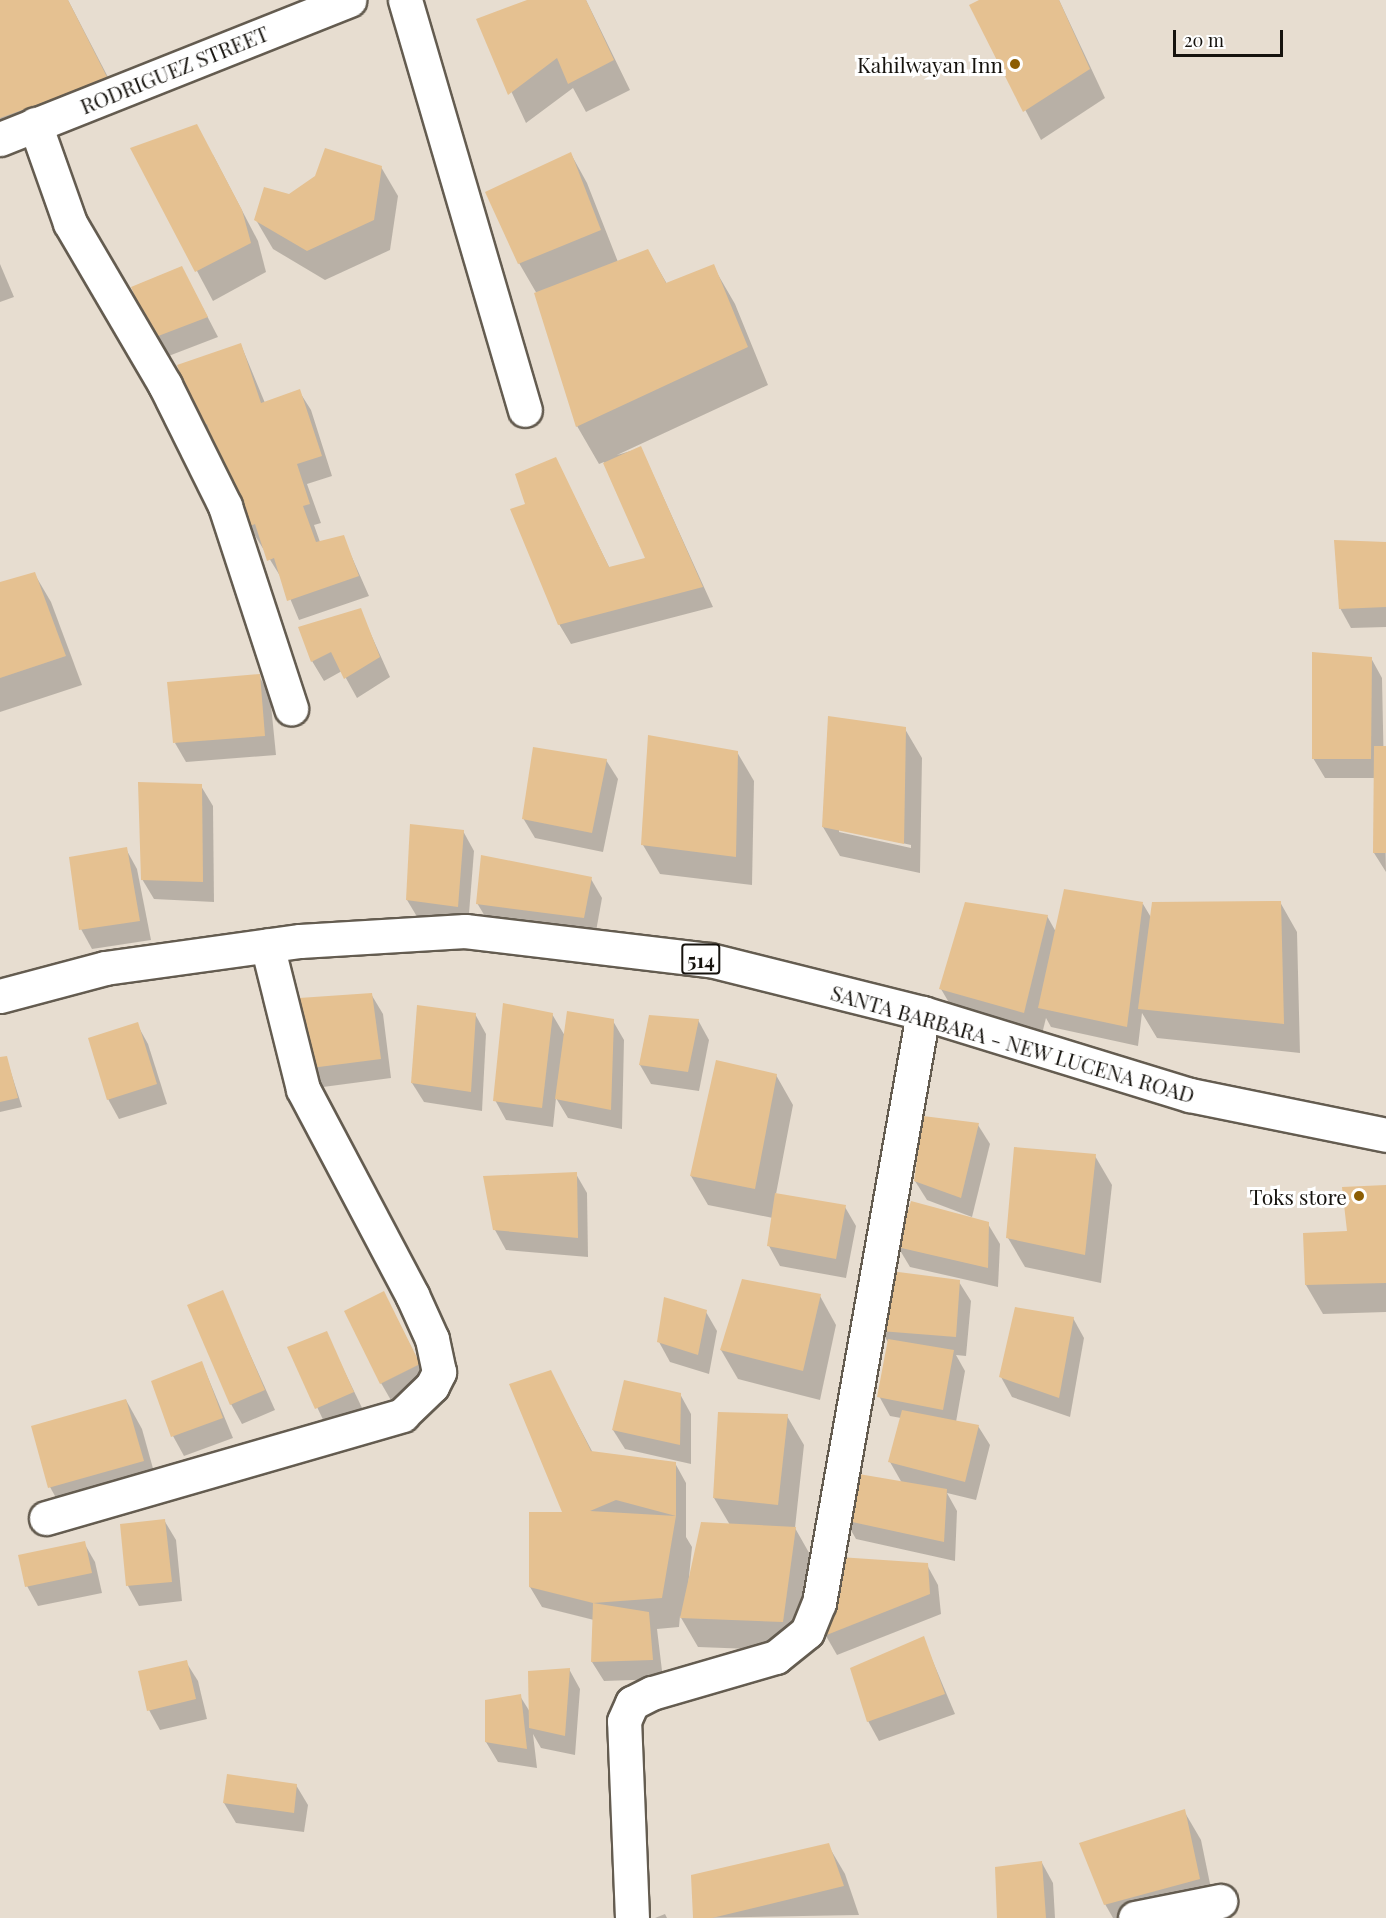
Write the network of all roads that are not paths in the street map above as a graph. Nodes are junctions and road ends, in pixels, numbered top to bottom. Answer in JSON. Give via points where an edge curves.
{"nodes":[{"id":1,"x":349,"y":0,"type":"edge"},
{"id":2,"x":405,"y":0,"type":"edge"},
{"id":3,"x":35,"y":124,"type":"junction"},
{"id":4,"x":0,"y":139,"type":"edge"},
{"id":5,"x":525,"y":410,"type":"dead end"},
{"id":6,"x":291,"y":708,"type":"dead end"},
{"id":7,"x":267,"y":945,"type":"junction"},
{"id":8,"x":0,"y":996,"type":"edge"},
{"id":9,"x":923,"y":1013,"type":"junction"},
{"id":10,"x":1386,"y":1135,"type":"edge"},
{"id":11,"x":46,"y":1518,"type":"dead end"},
{"id":12,"x":1220,"y":1901,"type":"dead end"},
{"id":13,"x":632,"y":1918,"type":"edge"},
{"id":14,"x":1135,"y":1918,"type":"edge"}],
"edges":[{"from":1,"to":3,"type":"street","name":"RODRIGUEZ STREET"},
{"from":2,"to":5,"type":"street"},
{"from":3,"to":4,"type":"street","name":"RODRIGUEZ STREET"},
{"from":3,"to":6,"type":"street","via":[[70,223],[165,385],[225,506]]},
{"from":7,"to":8,"type":"street","name":"SANTA BARBARA - NEW LUCENA ROAD","number":"514","via":[[105,968]]},
{"from":7,"to":9,"type":"street","name":"SANTA BARBARA - NEW LUCENA ROAD","number":"514","via":[[465,931],[710,960]]},
{"from":7,"to":11,"type":"street","via":[[303,1089],[412,1295],[432,1339],[439,1372],[432,1386],[402,1415]]},
{"from":9,"to":10,"type":"street","name":"SANTA BARBARA - NEW LUCENA ROAD","number":"514","via":[[1190,1095]]},
{"from":9,"to":13,"type":"street","via":[[819,1603],[807,1632],[776,1657],[652,1693],[632,1703],[624,1721]]},
{"from":12,"to":14,"type":"street"}]}
